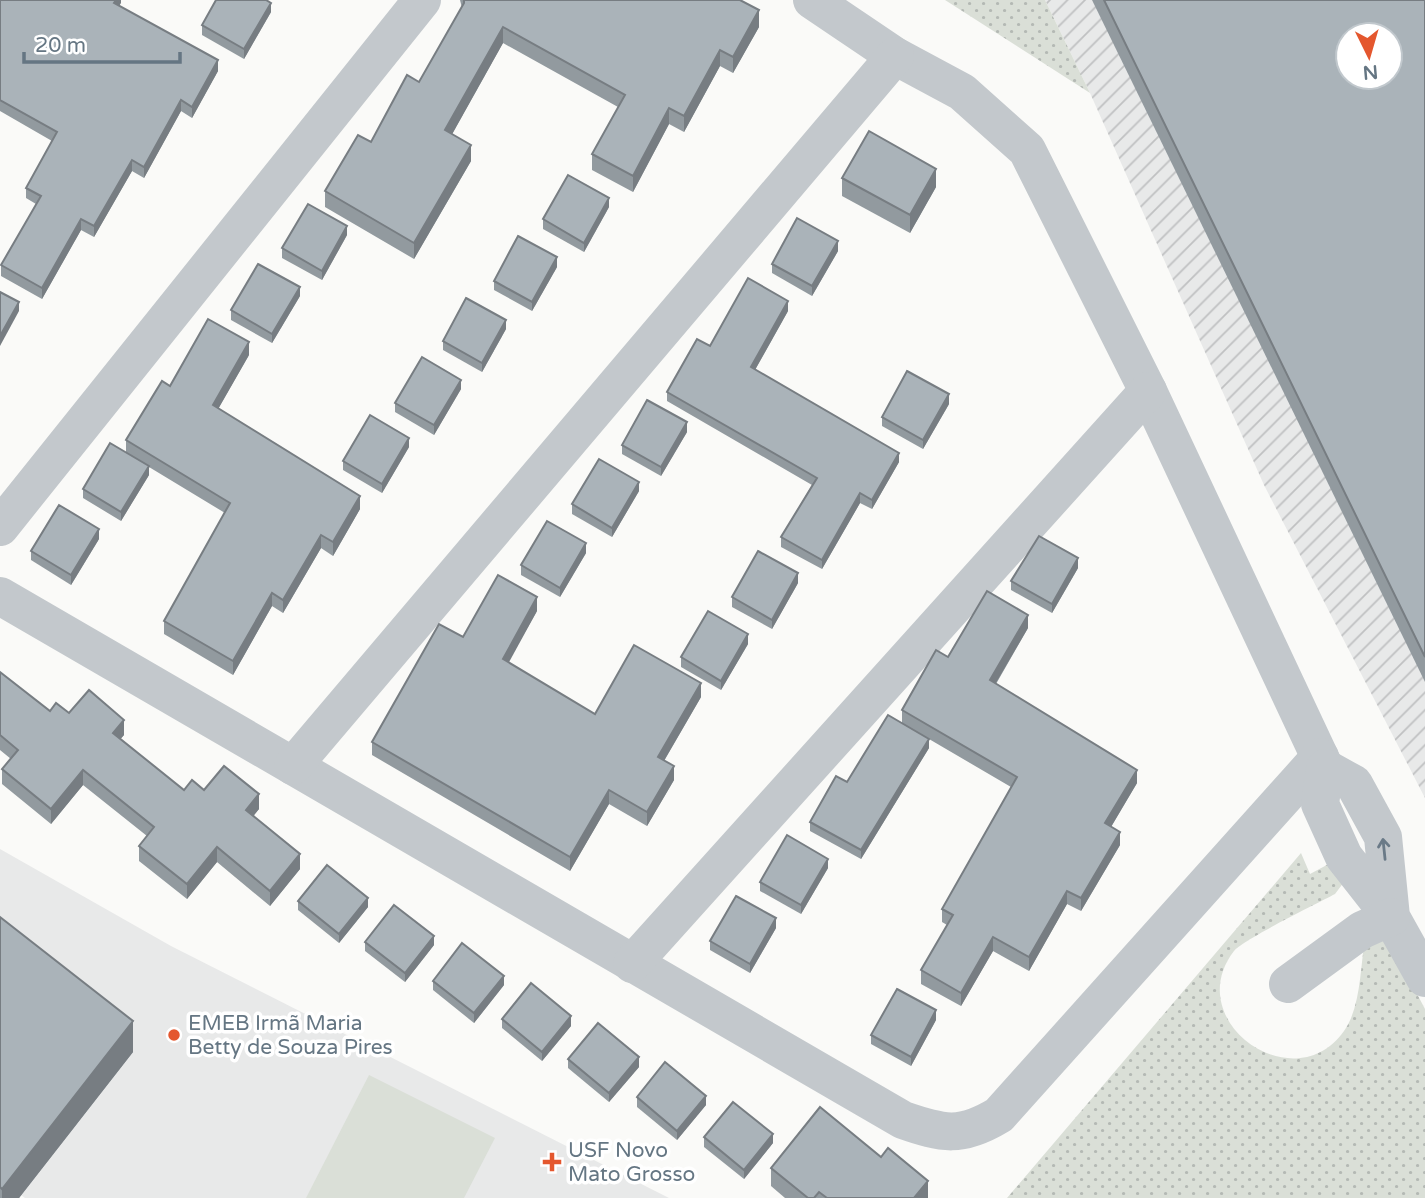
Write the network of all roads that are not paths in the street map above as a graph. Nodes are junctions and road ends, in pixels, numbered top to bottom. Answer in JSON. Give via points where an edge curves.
{"nodes":[{"id":1,"x":422,"y":0,"type":"edge"},
{"id":2,"x":811,"y":0,"type":"edge"},
{"id":3,"x":895,"y":55,"type":"junction"},
{"id":4,"x":1148,"y":391,"type":"junction"},
{"id":5,"x":0,"y":527,"type":"edge"},
{"id":6,"x":0,"y":596,"type":"edge"},
{"id":7,"x":1323,"y":763,"type":"junction"},
{"id":8,"x":293,"y":766,"type":"junction"},
{"id":9,"x":1391,"y":917,"type":"junction"},
{"id":10,"x":632,"y":964,"type":"junction"},
{"id":11,"x":1425,"y":978,"type":"edge"},
{"id":12,"x":1289,"y":984,"type":"dead end"}],
"edges":[{"from":1,"to":5,"type":"street"},
{"from":2,"to":3,"type":"street"},
{"from":3,"to":4,"type":"street","via":[[962,92],[1027,150]]},
{"from":3,"to":8,"type":"street"},
{"from":4,"to":7,"type":"street"},
{"from":4,"to":10,"type":"street"},
{"from":6,"to":8,"type":"street"},
{"from":7,"to":9,"type":"street","via":[[1354,784],[1383,837]]},
{"from":7,"to":10,"type":"street","via":[[999,1115],[977,1128],[951,1133],[903,1120]]},
{"from":8,"to":10,"type":"street"},
{"from":9,"to":11,"type":"street"},
{"from":9,"to":12,"type":"street","via":[[1362,930]]}]}
